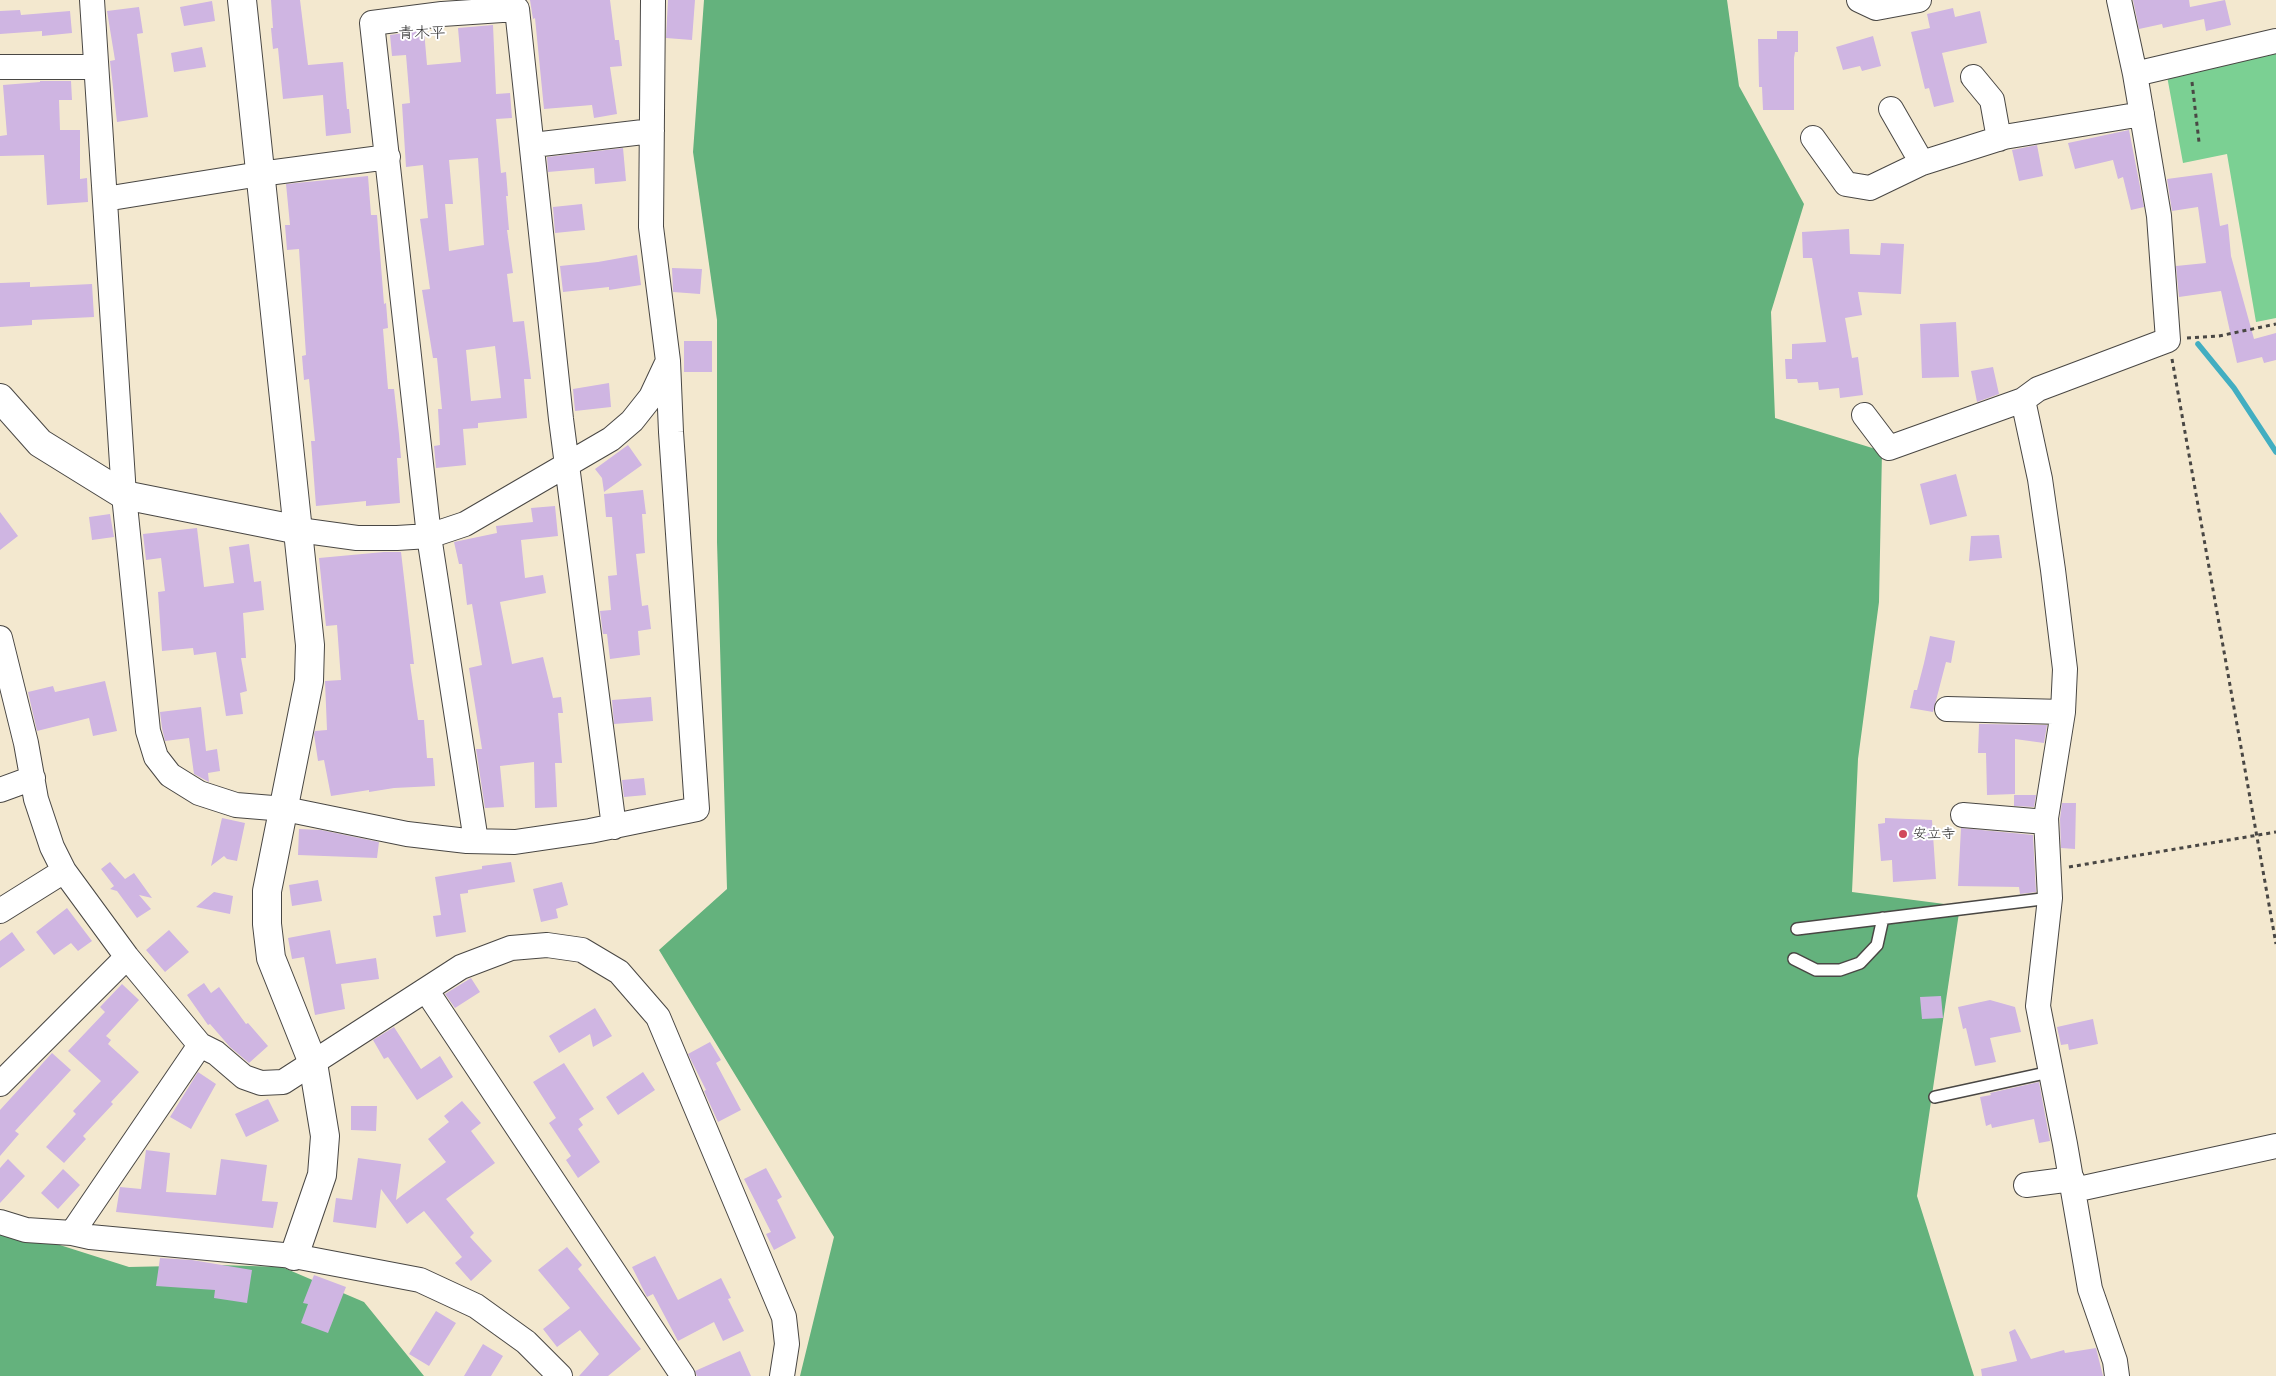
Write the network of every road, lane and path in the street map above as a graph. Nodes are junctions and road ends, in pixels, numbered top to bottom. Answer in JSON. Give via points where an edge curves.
{"nodes":[{"id":1,"x":92,"y":0,"type":"edge"},
{"id":2,"x":242,"y":0,"type":"edge"},
{"id":3,"x":653,"y":0,"type":"edge"},
{"id":4,"x":1858,"y":0,"type":"edge"},
{"id":5,"x":1919,"y":0,"type":"edge"},
{"id":6,"x":2119,"y":0,"type":"edge"},
{"id":7,"x":441,"y":7,"type":"edge"},
{"id":8,"x":2276,"y":41,"type":"edge"},
{"id":9,"x":2190,"y":61,"type":"junction"},
{"id":10,"x":0,"y":67,"type":"edge"},
{"id":11,"x":96,"y":67,"type":"junction"},
{"id":12,"x":2135,"y":74,"type":"junction"},
{"id":13,"x":1973,"y":77,"type":"dead end"},
{"id":14,"x":1891,"y":109,"type":"dead end"},
{"id":15,"x":2142,"y":114,"type":"junction"},
{"id":16,"x":652,"y":131,"type":"junction"},
{"id":17,"x":1812,"y":138,"type":"dead end"},
{"id":18,"x":1999,"y":138,"type":"junction"},
{"id":19,"x":2199,"y":142,"type":"dead end"},
{"id":20,"x":532,"y":145,"type":"junction"},
{"id":21,"x":388,"y":157,"type":"junction"},
{"id":22,"x":1922,"y":163,"type":"junction"},
{"id":23,"x":260,"y":174,"type":"junction"},
{"id":24,"x":105,"y":199,"type":"junction"},
{"id":25,"x":2276,"y":324,"type":"edge"},
{"id":26,"x":2168,"y":340,"type":"junction"},
{"id":27,"x":668,"y":361,"type":"junction"},
{"id":28,"x":0,"y":398,"type":"edge"},
{"id":29,"x":2023,"y":400,"type":"junction"},
{"id":30,"x":1864,"y":415,"type":"dead end"},
{"id":31,"x":567,"y":462,"type":"junction"},
{"id":32,"x":124,"y":495,"type":"junction"},
{"id":33,"x":299,"y":530,"type":"junction"},
{"id":34,"x":429,"y":536,"type":"junction"},
{"id":35,"x":0,"y":638,"type":"edge"},
{"id":36,"x":4,"y":670,"type":"edge"},
{"id":37,"x":1947,"y":709,"type":"dead end"},
{"id":38,"x":2063,"y":712,"type":"junction"},
{"id":39,"x":33,"y":778,"type":"junction"},
{"id":40,"x":0,"y":790,"type":"edge"},
{"id":41,"x":284,"y":809,"type":"junction"},
{"id":42,"x":1962,"y":815,"type":"dead end"},
{"id":43,"x":2046,"y":822,"type":"junction"},
{"id":44,"x":614,"y":826,"type":"junction"},
{"id":45,"x":2276,"y":832,"type":"edge"},
{"id":46,"x":2256,"y":836,"type":"junction"},
{"id":47,"x":476,"y":841,"type":"junction"},
{"id":48,"x":2049,"y":870,"type":"junction"},
{"id":49,"x":64,"y":871,"type":"junction"},
{"id":50,"x":2050,"y":898,"type":"junction"},
{"id":51,"x":0,"y":911,"type":"edge"},
{"id":52,"x":1882,"y":918,"type":"junction"},
{"id":53,"x":1797,"y":929,"type":"dead end"},
{"id":54,"x":2276,"y":944,"type":"edge"},
{"id":55,"x":127,"y":957,"type":"junction"},
{"id":56,"x":1794,"y":959,"type":"dead end"},
{"id":57,"x":426,"y":990,"type":"junction"},
{"id":58,"x":200,"y":1045,"type":"junction"},
{"id":59,"x":313,"y":1063,"type":"junction"},
{"id":60,"x":2050,"y":1072,"type":"junction"},
{"id":61,"x":0,"y":1084,"type":"edge"},
{"id":62,"x":1935,"y":1097,"type":"dead end"},
{"id":63,"x":2276,"y":1146,"type":"edge"},
{"id":64,"x":2073,"y":1184,"type":"junction"},
{"id":65,"x":2026,"y":1185,"type":"dead end"},
{"id":66,"x":0,"y":1222,"type":"edge"},
{"id":67,"x":72,"y":1233,"type":"junction"},
{"id":68,"x":294,"y":1256,"type":"junction"},
{"id":69,"x":560,"y":1376,"type":"edge"},
{"id":70,"x":683,"y":1376,"type":"edge"},
{"id":71,"x":782,"y":1376,"type":"edge"},
{"id":72,"x":2117,"y":1376,"type":"edge"}],
"edges":[{"from":1,"to":11,"type":"street"},
{"from":2,"to":23,"type":"street"},
{"from":3,"to":16,"type":"street"},
{"from":4,"to":5,"type":"street","via":[[1876,8]]},
{"from":6,"to":12,"type":"street"},
{"from":7,"to":20,"type":"street","via":[[517,9]]},
{"from":7,"to":21,"type":"street","via":[[372,23]]},
{"from":8,"to":9,"type":"street"},
{"from":9,"to":12,"type":"street"},
{"from":9,"to":19,"type":"path"},
{"from":10,"to":11,"type":"street"},
{"from":11,"to":24,"type":"street"},
{"from":12,"to":15,"type":"street"},
{"from":13,"to":18,"type":"street","via":[[1992,100]]},
{"from":14,"to":22,"type":"street"},
{"from":15,"to":18,"type":"street"},
{"from":15,"to":26,"type":"street","via":[[2159,216]]},
{"from":16,"to":20,"type":"street"},
{"from":16,"to":27,"type":"street","via":[[651,227]]},
{"from":17,"to":22,"type":"street","via":[[1846,184],[1870,188]]},
{"from":18,"to":22,"type":"street"},
{"from":20,"to":31,"type":"street"},
{"from":21,"to":23,"type":"street"},
{"from":21,"to":34,"type":"street"},
{"from":23,"to":24,"type":"street"},
{"from":23,"to":33,"type":"street"},
{"from":24,"to":32,"type":"street"},
{"from":25,"to":26,"type":"path","via":[[2219,336]]},
{"from":26,"to":29,"type":"street","via":[[2038,389]]},
{"from":26,"to":46,"type":"path"},
{"from":27,"to":31,"type":"street","via":[[651,397],[632,421],[611,439]]},
{"from":27,"to":44,"type":"street","via":[[697,809]]},
{"from":28,"to":32,"type":"street","via":[[40,443]]},
{"from":29,"to":30,"type":"street","via":[[1889,448]]},
{"from":29,"to":38,"type":"street","via":[[2040,480],[2053,570],[2065,669]]},
{"from":31,"to":34,"type":"street","via":[[465,524]]},
{"from":31,"to":44,"type":"street"},
{"from":32,"to":33,"type":"street"},
{"from":32,"to":41,"type":"street","via":[[148,731],[156,757],[170,775],[199,794],[236,805]]},
{"from":33,"to":34,"type":"street","via":[[357,538]]},
{"from":33,"to":41,"type":"street","via":[[309,620],[309,681]]},
{"from":34,"to":47,"type":"street"},
{"from":35,"to":36,"type":"street"},
{"from":36,"to":39,"type":"street"},
{"from":37,"to":38,"type":"street"},
{"from":38,"to":43,"type":"street"},
{"from":39,"to":40,"type":"street"},
{"from":39,"to":49,"type":"street","via":[[36,799],[52,848]]},
{"from":41,"to":47,"type":"street","via":[[407,834]]},
{"from":41,"to":59,"type":"street","via":[[267,891],[267,924],[272,958]]},
{"from":42,"to":43,"type":"street"},
{"from":43,"to":48,"type":"street"},
{"from":44,"to":47,"type":"street","via":[[515,842]]},
{"from":45,"to":46,"type":"path"},
{"from":46,"to":48,"type":"path"},
{"from":46,"to":54,"type":"path"},
{"from":48,"to":50,"type":"street"},
{"from":49,"to":51,"type":"street"},
{"from":49,"to":55,"type":"street"},
{"from":50,"to":52,"type":"lane"},
{"from":50,"to":60,"type":"street","via":[[2038,1006]]},
{"from":52,"to":53,"type":"lane"},
{"from":52,"to":56,"type":"lane","via":[[1877,945],[1860,963],[1840,970],[1816,970]]},
{"from":55,"to":58,"type":"street"},
{"from":55,"to":61,"type":"street"},
{"from":57,"to":59,"type":"street"},
{"from":57,"to":70,"type":"street"},
{"from":57,"to":71,"type":"street","via":[[461,968],[511,948],[548,944],[582,950],[619,972],[658,1017],[784,1317],[787,1344]]},
{"from":58,"to":59,"type":"street","via":[[216,1053],[244,1076],[261,1083],[283,1082]]},
{"from":58,"to":67,"type":"street"},
{"from":59,"to":68,"type":"street","via":[[325,1136],[322,1175]]},
{"from":60,"to":62,"type":"lane"},
{"from":60,"to":64,"type":"street"},
{"from":63,"to":64,"type":"street"},
{"from":64,"to":65,"type":"street"},
{"from":64,"to":72,"type":"street","via":[[2090,1289],[2115,1361]]},
{"from":66,"to":67,"type":"street","via":[[26,1230]]},
{"from":67,"to":68,"type":"street"},
{"from":68,"to":69,"type":"street","via":[[420,1280],[476,1306],[526,1342]]}]}
